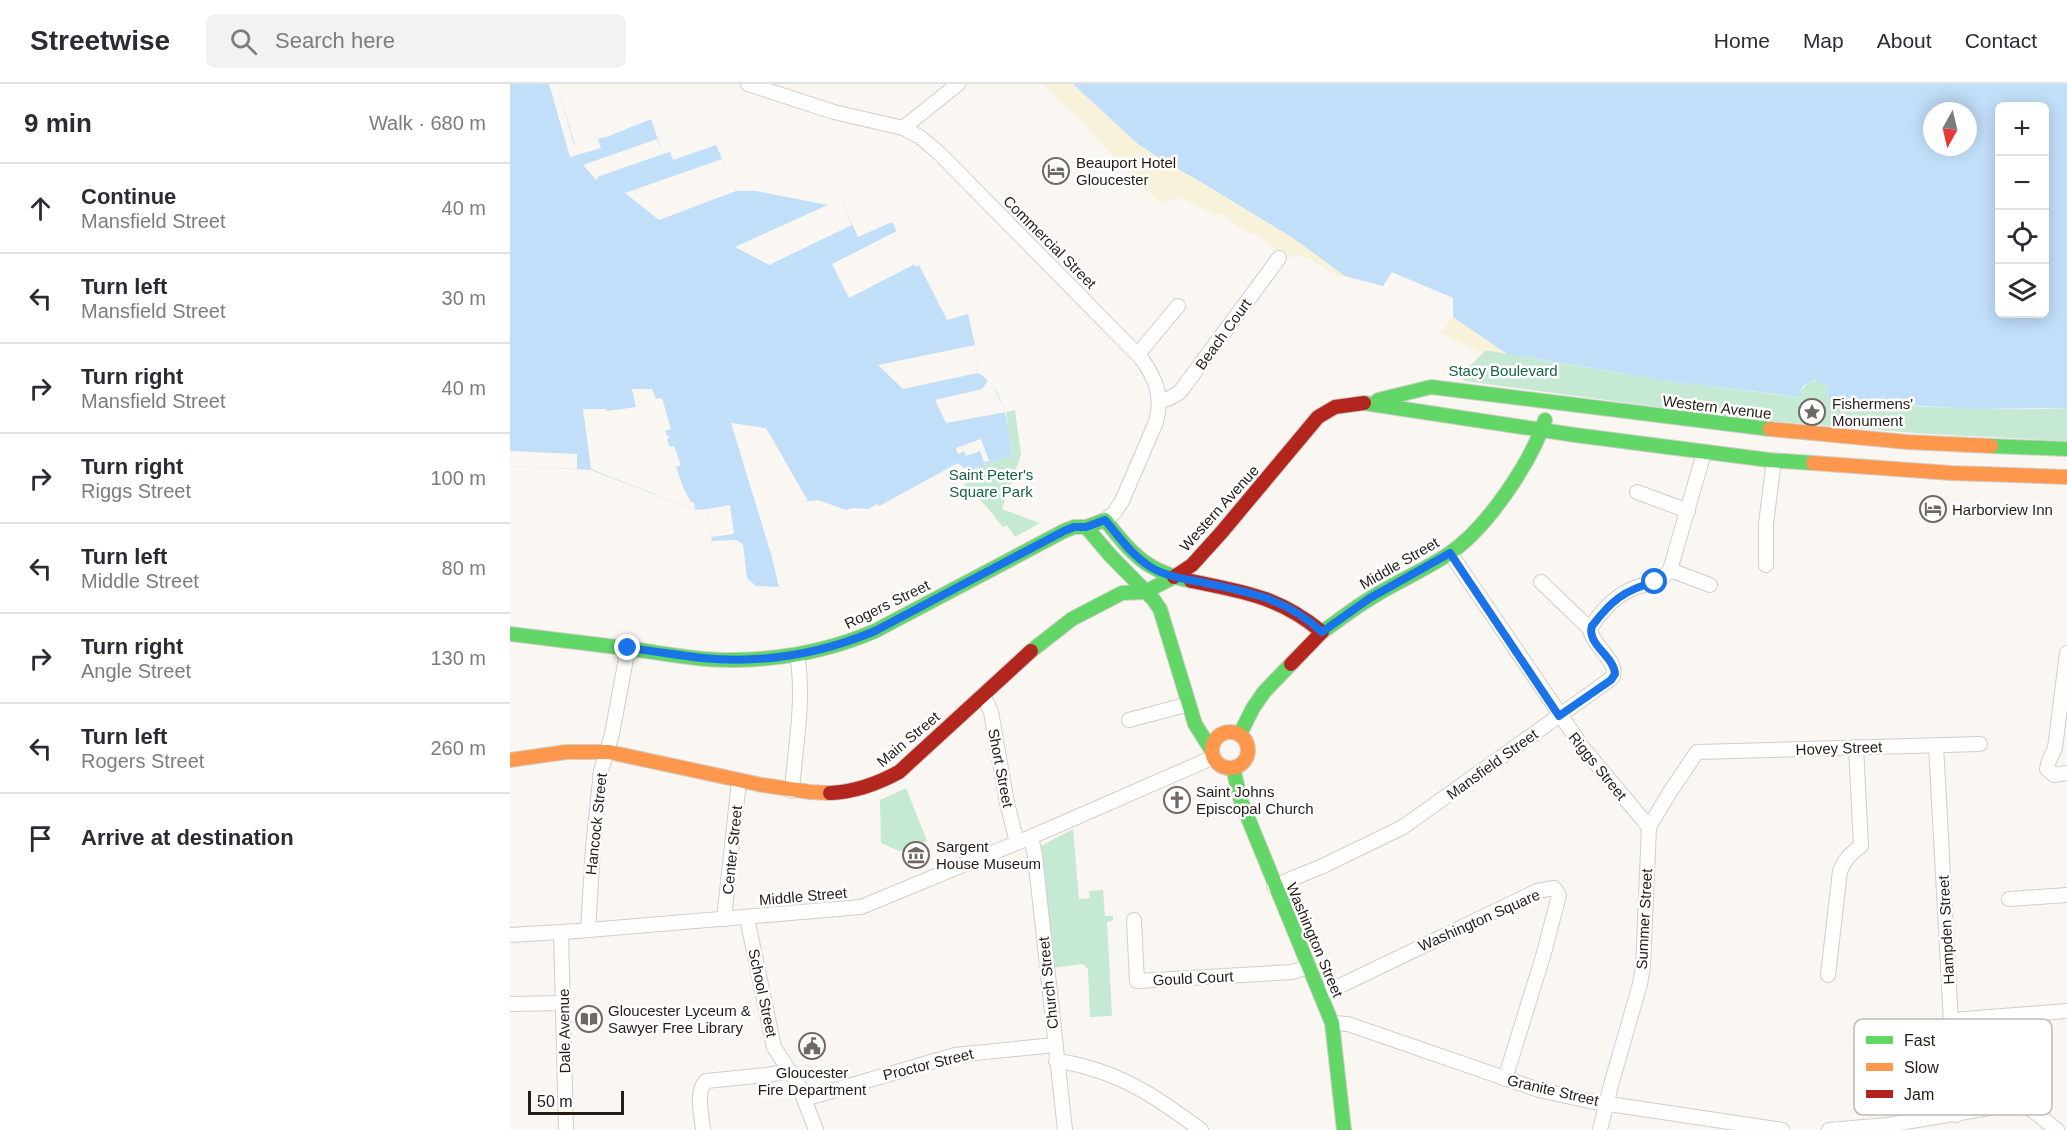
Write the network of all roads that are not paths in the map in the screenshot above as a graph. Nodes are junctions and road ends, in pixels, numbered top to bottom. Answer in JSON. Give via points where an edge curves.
{"nodes":[{"id":1,"x":748,"y":84,"type":"edge"},
{"id":2,"x":958,"y":84,"type":"edge"},
{"id":3,"x":784,"y":90,"type":"edge"},
{"id":4,"x":903,"y":128,"type":"junction"},
{"id":5,"x":1279,"y":258,"type":"dead end"},
{"id":6,"x":1178,"y":306,"type":"dead end"},
{"id":7,"x":1138,"y":354,"type":"junction"},
{"id":8,"x":1160,"y":400,"type":"junction"},
{"id":9,"x":1367,"y":403,"type":"junction"},
{"id":10,"x":1550,"y":403,"type":"junction"},
{"id":11,"x":1542,"y":430,"type":"junction"},
{"id":12,"x":2067,"y":449,"type":"edge"},
{"id":13,"x":1704,"y":453,"type":"junction"},
{"id":14,"x":1774,"y":460,"type":"junction"},
{"id":15,"x":2067,"y":477,"type":"edge"},
{"id":16,"x":1637,"y":492,"type":"dead end"},
{"id":17,"x":1688,"y":511,"type":"junction"},
{"id":18,"x":1105,"y":520,"type":"junction"},
{"id":19,"x":1086,"y":527,"type":"junction"},
{"id":20,"x":1132,"y":551,"type":"junction"},
{"id":21,"x":1450,"y":553,"type":"junction"},
{"id":22,"x":1766,"y":565,"type":"dead end"},
{"id":23,"x":1670,"y":570,"type":"junction"},
{"id":24,"x":1126,"y":572,"type":"junction"},
{"id":25,"x":1174,"y":577,"type":"junction"},
{"id":26,"x":1541,"y":582,"type":"dead end"},
{"id":27,"x":1710,"y":585,"type":"dead end"},
{"id":28,"x":1145,"y":592,"type":"junction"},
{"id":29,"x":1122,"y":593,"type":"junction"},
{"id":30,"x":1590,"y":628,"type":"junction"},
{"id":31,"x":1322,"y":632,"type":"junction"},
{"id":32,"x":510,"y":634,"type":"edge"},
{"id":33,"x":628,"y":648,"type":"junction"},
{"id":34,"x":2067,"y":653,"type":"edge"},
{"id":35,"x":797,"y":655,"type":"junction"},
{"id":36,"x":983,"y":695,"type":"junction"},
{"id":37,"x":1189,"y":704,"type":"junction"},
{"id":38,"x":1559,"y":716,"type":"junction"},
{"id":39,"x":1129,"y":720,"type":"dead end"},
{"id":40,"x":1240,"y":734,"type":"junction"},
{"id":41,"x":1980,"y":744,"type":"dead end"},
{"id":42,"x":1936,"y":745,"type":"junction"},
{"id":43,"x":1856,"y":747,"type":"junction"},
{"id":44,"x":606,"y":752,"type":"junction"},
{"id":45,"x":1697,"y":752,"type":"joint"},
{"id":46,"x":1213,"y":754,"type":"junction"},
{"id":47,"x":510,"y":760,"type":"edge"},
{"id":48,"x":1233,"y":768,"type":"junction"},
{"id":49,"x":2067,"y":773,"type":"edge"},
{"id":50,"x":739,"y":781,"type":"junction"},
{"id":51,"x":792,"y":791,"type":"junction"},
{"id":52,"x":1649,"y":827,"type":"junction"},
{"id":53,"x":1030,"y":837,"type":"junction"},
{"id":54,"x":1017,"y":842,"type":"junction"},
{"id":55,"x":1275,"y":886,"type":"junction"},
{"id":56,"x":2067,"y":895,"type":"edge"},
{"id":57,"x":2009,"y":899,"type":"dead end"},
{"id":58,"x":747,"y":918,"type":"junction"},
{"id":59,"x":724,"y":919,"type":"junction"},
{"id":60,"x":1134,"y":920,"type":"dead end"},
{"id":61,"x":588,"y":930,"type":"junction"},
{"id":62,"x":561,"y":933,"type":"junction"},
{"id":63,"x":510,"y":935,"type":"edge"},
{"id":64,"x":1308,"y":967,"type":"junction"},
{"id":65,"x":1828,"y":975,"type":"dead end"},
{"id":66,"x":1321,"y":995,"type":"junction"},
{"id":67,"x":563,"y":1003,"type":"junction"},
{"id":68,"x":510,"y":1004,"type":"edge"},
{"id":69,"x":2067,"y":1011,"type":"edge"},
{"id":70,"x":1952,"y":1019,"type":"edge"},
{"id":71,"x":1965,"y":1019,"type":"edge"},
{"id":72,"x":1332,"y":1023,"type":"junction"},
{"id":73,"x":1055,"y":1045,"type":"junction"},
{"id":74,"x":1056,"y":1061,"type":"junction"},
{"id":75,"x":790,"y":1071,"type":"junction"},
{"id":76,"x":1505,"y":1079,"type":"junction"},
{"id":77,"x":804,"y":1100,"type":"junction"},
{"id":78,"x":1607,"y":1103,"type":"junction"},
{"id":79,"x":1956,"y":1115,"type":"edge"},
{"id":80,"x":2038,"y":1115,"type":"edge"},
{"id":81,"x":566,"y":1130,"type":"edge"},
{"id":82,"x":703,"y":1130,"type":"edge"},
{"id":83,"x":816,"y":1130,"type":"edge"},
{"id":84,"x":1065,"y":1130,"type":"edge"},
{"id":85,"x":1201,"y":1130,"type":"edge"},
{"id":86,"x":1344,"y":1130,"type":"edge"},
{"id":87,"x":1600,"y":1130,"type":"edge"},
{"id":88,"x":1782,"y":1130,"type":"edge"},
{"id":89,"x":1829,"y":1130,"type":"edge"},
{"id":90,"x":2057,"y":1130,"type":"edge"}],
"edges":[{"from":1,"to":3,"type":"street","name":"Commercial Street"},
{"from":2,"to":4,"type":"street"},
{"from":3,"to":4,"type":"street","name":"Commercial Street","via":[[834,112]]},
{"from":4,"to":7,"type":"street","name":"Commercial Street","via":[[939,153]]},
{"from":5,"to":8,"type":"street","name":"Beach Court","via":[[1180,392]]},
{"from":6,"to":7,"type":"street"},
{"from":7,"to":8,"type":"street","name":"Commercial Street","via":[[1149,369]]},
{"from":8,"to":18,"type":"street","via":[[1156,422],[1127,490],[1114,513]]},
{"from":9,"to":10,"type":"main road","name":"Western Avenue","via":[[1431,387]]},
{"from":9,"to":11,"type":"main road","name":"Western Avenue"},
{"from":9,"to":25,"type":"main road","name":"Western Avenue","via":[[1338,406],[1318,417],[1221,533],[1192,565]]},
{"from":10,"to":11,"type":"main road","name":"Middle Street"},
{"from":10,"to":12,"type":"main road","name":"Western Avenue","via":[[1810,434]]},
{"from":11,"to":13,"type":"main road","name":"Western Avenue"},
{"from":11,"to":21,"type":"main road","name":"Middle Street","via":[[1493,510]]},
{"from":13,"to":14,"type":"main road","name":"Western Avenue"},
{"from":13,"to":17,"type":"street"},
{"from":14,"to":15,"type":"main road","name":"Western Avenue"},
{"from":14,"to":22,"type":"street","via":[[1766,524]]},
{"from":16,"to":17,"type":"street"},
{"from":17,"to":23,"type":"street"},
{"from":18,"to":19,"type":"main road"},
{"from":18,"to":20,"type":"main road"},
{"from":19,"to":24,"type":"main road"},
{"from":19,"to":35,"type":"main road","name":"Rogers Street","via":[[1064,531],[875,631],[850,642]]},
{"from":20,"to":24,"type":"main road"},
{"from":20,"to":25,"type":"main road","via":[[1148,566]]},
{"from":21,"to":31,"type":"main road","name":"Middle Street","via":[[1370,598]]},
{"from":21,"to":38,"type":"street","name":"Riggs Street"},
{"from":23,"to":27,"type":"street"},
{"from":23,"to":30,"type":"street","via":[[1659,580],[1622,594]]},
{"from":24,"to":28,"type":"main road"},
{"from":24,"to":29,"type":"main road"},
{"from":25,"to":28,"type":"main road","name":"Western Avenue"},
{"from":25,"to":31,"type":"main road","via":[[1267,597],[1308,619]]},
{"from":26,"to":30,"type":"street"},
{"from":28,"to":29,"type":"main road","name":"Main Street"},
{"from":28,"to":37,"type":"main road","via":[[1165,621]]},
{"from":29,"to":36,"type":"main road","name":"Main Street","via":[[1057,629]]},
{"from":30,"to":38,"type":"street","name":"Mansfield Street","via":[[1615,674]]},
{"from":31,"to":40,"type":"main road","name":"Middle Street","via":[[1264,692]]},
{"from":32,"to":33,"type":"main road","name":"Rogers Street"},
{"from":33,"to":35,"type":"main road","name":"Rogers Street","via":[[736,660]]},
{"from":33,"to":44,"type":"street","name":"Hancock Street"},
{"from":34,"to":49,"type":"street","via":[[2055,748],[2047,769],[2054,775]]},
{"from":35,"to":51,"type":"street","via":[[800,696]]},
{"from":36,"to":51,"type":"main road","name":"Main Street","via":[[899,772],[884,781],[843,791]]},
{"from":36,"to":54,"type":"street","name":"Short Street","via":[[991,712]]},
{"from":37,"to":39,"type":"street"},
{"from":37,"to":46,"type":"main road","via":[[1199,733]]},
{"from":38,"to":52,"type":"street","name":"Riggs Street"},
{"from":38,"to":55,"type":"street","name":"Mansfield Street","via":[[1403,827]]},
{"from":40,"to":46,"type":"main road","via":[[1218,736]]},
{"from":40,"to":48,"type":"main road","via":[[1247,742],[1248,753],[1243,763]]},
{"from":41,"to":42,"type":"street","name":"Hovey Street"},
{"from":42,"to":43,"type":"street","name":"Hovey Street"},
{"from":42,"to":70,"type":"street","name":"Hampden Street"},
{"from":43,"to":45,"type":"street","name":"Hovey Street"},
{"from":43,"to":65,"type":"street","via":[[1861,846],[1844,861],[1840,871]]},
{"from":44,"to":47,"type":"main road","name":"Main Street"},
{"from":44,"to":50,"type":"main road","name":"Main Street"},
{"from":44,"to":61,"type":"street","name":"Hancock Street","via":[[599,782]]},
{"from":45,"to":52,"type":"street","name":"Summer Street"},
{"from":46,"to":48,"type":"main road","via":[[1222,766]]},
{"from":46,"to":53,"type":"street","name":"Middle Street"},
{"from":48,"to":55,"type":"main road","name":"Washington Street","via":[[1241,801]]},
{"from":50,"to":51,"type":"main road","name":"Main Street"},
{"from":50,"to":59,"type":"street","name":"Center Street"},
{"from":52,"to":78,"type":"street","name":"Summer Street","via":[[1643,967]]},
{"from":53,"to":54,"type":"street","name":"Middle Street"},
{"from":53,"to":73,"type":"street","name":"Church Street"},
{"from":54,"to":58,"type":"street","name":"Middle Street","via":[[861,907]]},
{"from":55,"to":64,"type":"main road","name":"Washington Street"},
{"from":56,"to":57,"type":"street"},
{"from":58,"to":59,"type":"street","name":"Middle Street"},
{"from":58,"to":75,"type":"street","name":"School Street","via":[[774,1047]]},
{"from":59,"to":61,"type":"street","name":"Middle Street"},
{"from":60,"to":64,"type":"street","name":"Gould Court","via":[[1137,981],[1292,972]]},
{"from":61,"to":62,"type":"street","name":"Middle Street"},
{"from":62,"to":63,"type":"street","name":"Middle Street"},
{"from":62,"to":67,"type":"street","name":"Dale Avenue"},
{"from":64,"to":66,"type":"main road","name":"Washington Street"},
{"from":66,"to":72,"type":"main road","name":"Washington Street"},
{"from":66,"to":76,"type":"street","name":"Washington Square","via":[[1537,891],[1554,888],[1559,895]]},
{"from":67,"to":68,"type":"street"},
{"from":67,"to":81,"type":"street","name":"Dale Avenue"},
{"from":69,"to":71,"type":"street"},
{"from":72,"to":76,"type":"street","name":"Granite Street","via":[[1350,1024]]},
{"from":72,"to":86,"type":"main road","name":"Washington Street"},
{"from":73,"to":74,"type":"street","name":"Church Street"},
{"from":73,"to":77,"type":"street","name":"Proctor Street","via":[[955,1055]]},
{"from":74,"to":84,"type":"street","name":"Church Street"},
{"from":74,"to":85,"type":"street","via":[[1104,1072],[1134,1085]]},
{"from":75,"to":77,"type":"street","name":"School Street"},
{"from":75,"to":82,"type":"street","via":[[706,1081],[701,1086]]},
{"from":76,"to":78,"type":"street","name":"Granite Street","via":[[1550,1093]]},
{"from":77,"to":83,"type":"street","name":"School Street"},
{"from":78,"to":87,"type":"street","name":"Summer Street"},
{"from":78,"to":88,"type":"street","name":"Granite Street"},
{"from":79,"to":89,"type":"street"},
{"from":80,"to":90,"type":"street"}]}
